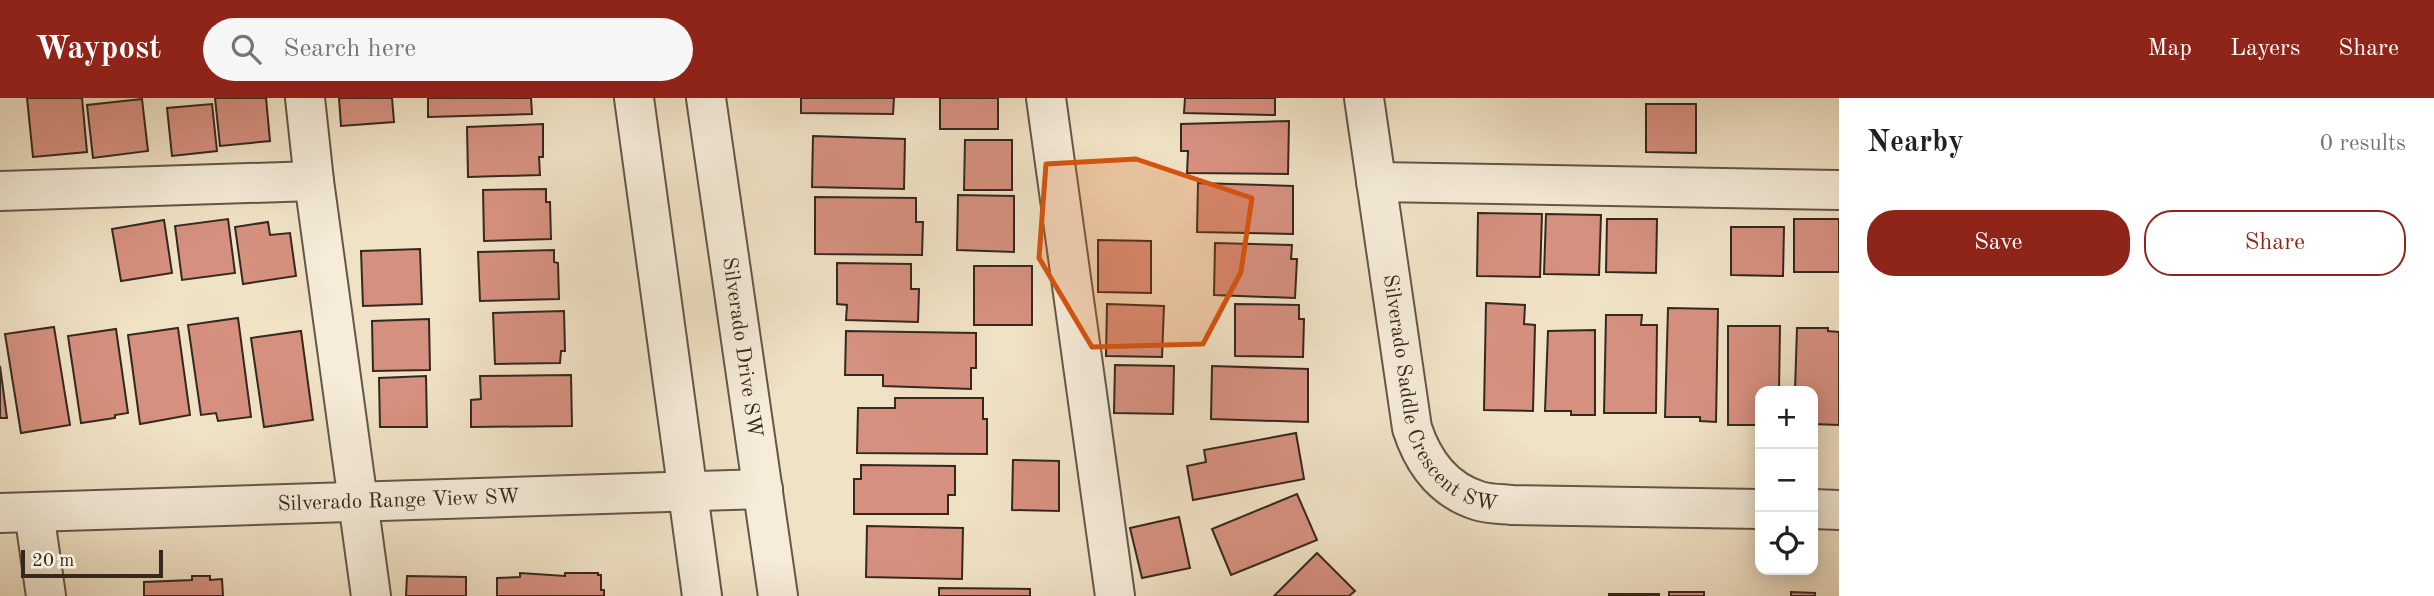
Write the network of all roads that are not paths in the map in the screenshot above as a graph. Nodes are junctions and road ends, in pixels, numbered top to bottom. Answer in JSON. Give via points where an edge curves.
{"nodes":[{"id":1,"x":305,"y":98,"type":"edge"},
{"id":2,"x":634,"y":98,"type":"edge"},
{"id":3,"x":706,"y":98,"type":"edge"},
{"id":4,"x":1046,"y":98,"type":"edge"},
{"id":5,"x":1364,"y":98,"type":"edge"},
{"id":6,"x":314,"y":181,"type":"junction"},
{"id":7,"x":1376,"y":182,"type":"junction"},
{"id":8,"x":1839,"y":190,"type":"edge"},
{"id":9,"x":0,"y":191,"type":"edge"},
{"id":10,"x":763,"y":489,"type":"junction"},
{"id":11,"x":687,"y":492,"type":"junction"},
{"id":12,"x":358,"y":502,"type":"junction"},
{"id":13,"x":1755,"y":509,"type":"edge"},
{"id":14,"x":1818,"y":509,"type":"edge"},
{"id":15,"x":1839,"y":510,"type":"edge"},
{"id":16,"x":17,"y":512,"type":"edge"},
{"id":17,"x":46,"y":596,"type":"edge"},
{"id":18,"x":371,"y":596,"type":"edge"},
{"id":19,"x":702,"y":596,"type":"edge"},
{"id":20,"x":778,"y":596,"type":"edge"},
{"id":21,"x":1115,"y":596,"type":"edge"}],
"edges":[{"from":1,"to":6,"type":"street"},
{"from":2,"to":11,"type":"street"},
{"from":3,"to":10,"type":"street","name":"Silverado Drive SW"},
{"from":4,"to":21,"type":"street"},
{"from":5,"to":7,"type":"street","name":"Silverado Saddle Crescent SW"},
{"from":6,"to":9,"type":"street"},
{"from":6,"to":12,"type":"street"},
{"from":7,"to":8,"type":"street"},
{"from":7,"to":13,"type":"street","name":"Silverado Saddle Crescent SW","via":[[1412,428],[1433,472],[1452,489],[1481,502],[1512,505]]},
{"from":10,"to":11,"type":"street","name":"Silverado Range View SW"},
{"from":10,"to":20,"type":"street","name":"Silverado Drive SW"},
{"from":11,"to":12,"type":"street","name":"Silverado Range View SW"},
{"from":11,"to":19,"type":"street"},
{"from":12,"to":16,"type":"street","name":"Silverado Range View SW"},
{"from":12,"to":18,"type":"street"},
{"from":14,"to":15,"type":"street"},
{"from":16,"to":17,"type":"street","name":"Silverado Range View SW"}]}
